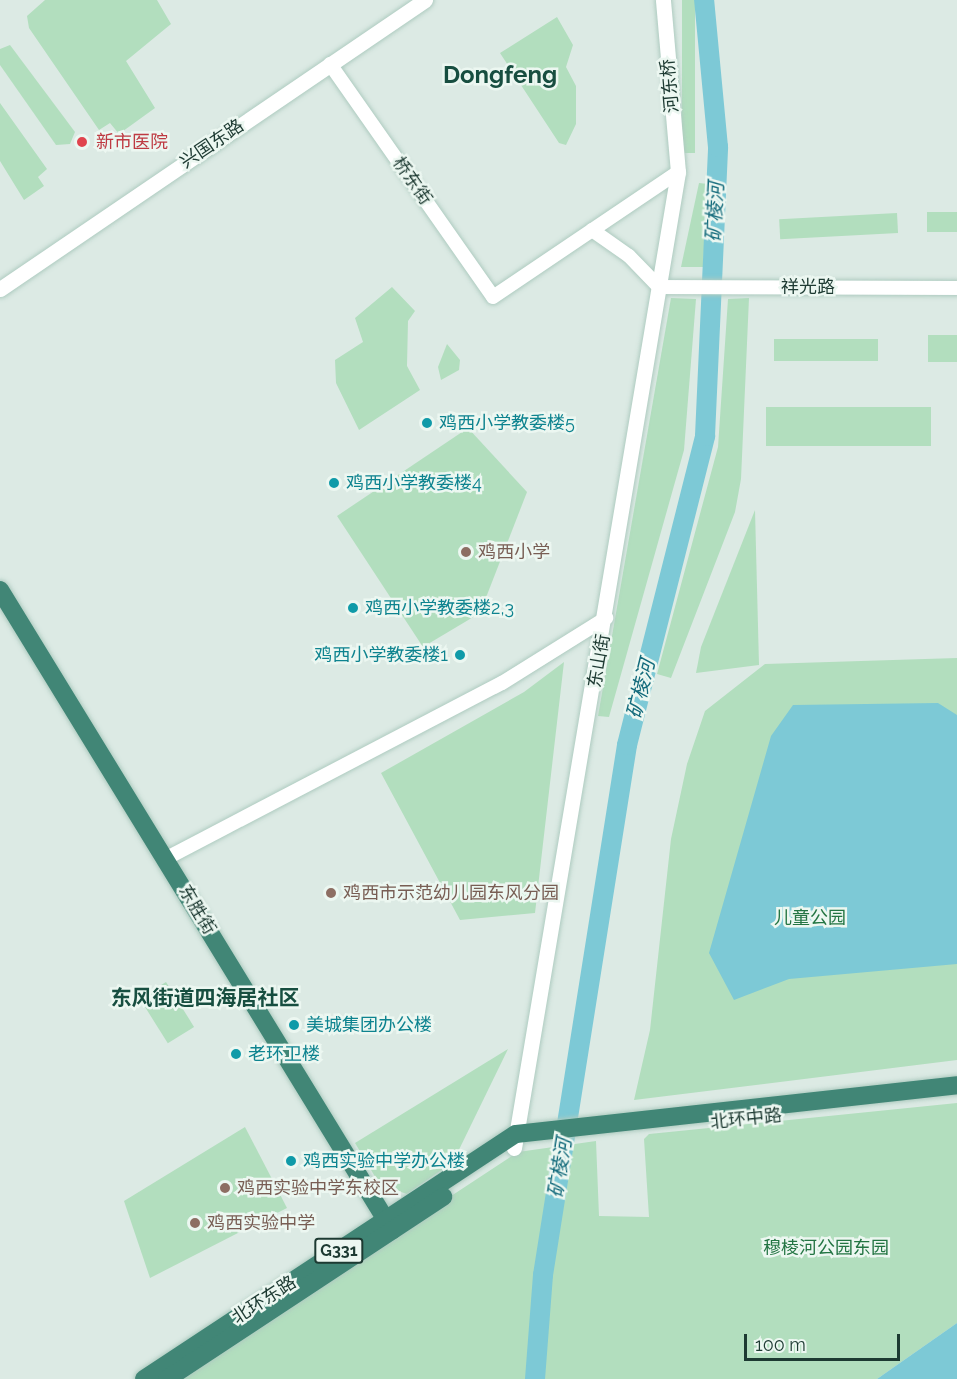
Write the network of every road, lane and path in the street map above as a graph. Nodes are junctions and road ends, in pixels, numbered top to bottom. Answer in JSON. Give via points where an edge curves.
{"nodes":[{"id":1,"x":425,"y":0,"type":"edge"},
{"id":2,"x":663,"y":0,"type":"edge"},
{"id":3,"x":330,"y":64,"type":"junction"},
{"id":4,"x":678,"y":172,"type":"junction"},
{"id":5,"x":592,"y":230,"type":"junction"},
{"id":6,"x":659,"y":287,"type":"junction"},
{"id":7,"x":957,"y":288,"type":"edge"},
{"id":8,"x":0,"y":289,"type":"edge"},
{"id":9,"x":0,"y":590,"type":"edge"},
{"id":10,"x":606,"y":618,"type":"junction"},
{"id":11,"x":165,"y":859,"type":"junction"},
{"id":12,"x":957,"y":1086,"type":"edge"},
{"id":13,"x":957,"y":1096,"type":"edge"},
{"id":14,"x":593,"y":1130,"type":"junction"},
{"id":15,"x":537,"y":1137,"type":"joint"},
{"id":16,"x":515,"y":1141,"type":"junction"},
{"id":17,"x":389,"y":1226,"type":"junction"},
{"id":18,"x":144,"y":1379,"type":"edge"},
{"id":19,"x":167,"y":1379,"type":"edge"}],
"edges":[{"from":1,"to":3,"type":"main road","name":"兴国东路"},
{"from":2,"to":4,"type":"main road","name":"河东桥"},
{"from":3,"to":5,"type":"street","name":"桥东街","via":[[493,297]]},
{"from":3,"to":8,"type":"main road","name":"兴国东路"},
{"from":4,"to":5,"type":"street"},
{"from":4,"to":6,"type":"main road","name":"东山街"},
{"from":5,"to":6,"type":"street","via":[[629,256]]},
{"from":6,"to":7,"type":"street","name":"祥光路"},
{"from":6,"to":10,"type":"main road","name":"东山街"},
{"from":9,"to":11,"type":"highway","name":"东胜街"},
{"from":10,"to":11,"type":"street","via":[[502,683]]},
{"from":10,"to":16,"type":"main road","name":"东山街"},
{"from":11,"to":17,"type":"highway","name":"东胜街"},
{"from":12,"to":14,"type":"highway","name":"北环中路","number":"G331"},
{"from":13,"to":14,"type":"highway","name":"北环中路","number":"G331"},
{"from":14,"to":15,"type":"highway","name":"北环中路","number":"G331"},
{"from":15,"to":16,"type":"highway","name":"北环东路","number":"G331"},
{"from":16,"to":17,"type":"highway","name":"北环东路","number":"G331"},
{"from":17,"to":18,"type":"highway","name":"北环东路","number":"G331"},
{"from":17,"to":19,"type":"highway","name":"北环东路","number":"G331"}]}
